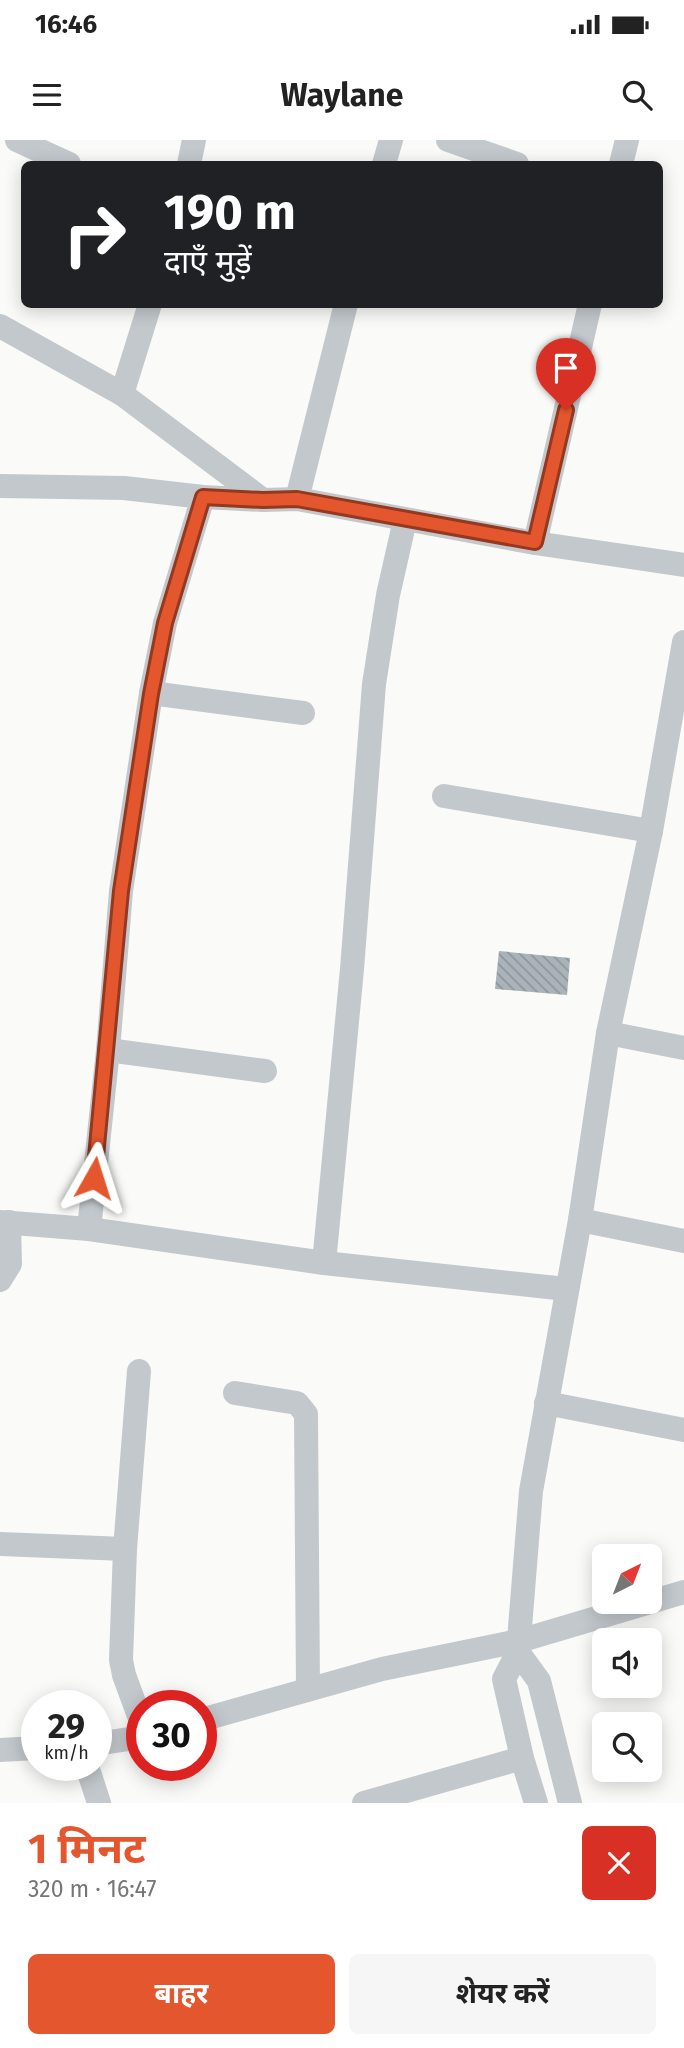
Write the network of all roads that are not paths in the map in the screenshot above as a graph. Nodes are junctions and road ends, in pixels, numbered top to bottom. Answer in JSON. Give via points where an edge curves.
{"nodes":[{"id":1,"x":17,"y":140,"type":"edge"},
{"id":2,"x":194,"y":140,"type":"edge"},
{"id":3,"x":391,"y":140,"type":"edge"},
{"id":4,"x":449,"y":140,"type":"edge"},
{"id":5,"x":627,"y":140,"type":"edge"},
{"id":6,"x":62,"y":161,"type":"edge"},
{"id":7,"x":190,"y":161,"type":"edge"},
{"id":8,"x":385,"y":161,"type":"edge"},
{"id":9,"x":508,"y":161,"type":"edge"},
{"id":10,"x":622,"y":161,"type":"edge"},
{"id":11,"x":149,"y":308,"type":"edge"},
{"id":12,"x":345,"y":308,"type":"edge"},
{"id":13,"x":589,"y":308,"type":"edge"},
{"id":14,"x":0,"y":326,"type":"edge"},
{"id":15,"x":122,"y":394,"type":"junction"},
{"id":16,"x":0,"y":486,"type":"edge"},
{"id":17,"x":203,"y":497,"type":"junction"},
{"id":18,"x":297,"y":499,"type":"junction"},
{"id":19,"x":263,"y":500,"type":"junction"},
{"id":20,"x":405,"y":520,"type":"junction"},
{"id":21,"x":535,"y":542,"type":"junction"},
{"id":22,"x":684,"y":565,"type":"edge"},
{"id":23,"x":684,"y":642,"type":"edge"},
{"id":24,"x":151,"y":694,"type":"junction"},
{"id":25,"x":303,"y":713,"type":"dead end"},
{"id":26,"x":444,"y":796,"type":"dead end"},
{"id":27,"x":651,"y":831,"type":"junction"},
{"id":28,"x":608,"y":1033,"type":"junction"},
{"id":29,"x":684,"y":1048,"type":"edge"},
{"id":30,"x":108,"y":1050,"type":"junction"},
{"id":31,"x":265,"y":1071,"type":"dead end"},
{"id":32,"x":580,"y":1220,"type":"junction"},
{"id":33,"x":4,"y":1222,"type":"edge"},
{"id":34,"x":89,"y":1229,"type":"junction"},
{"id":35,"x":684,"y":1241,"type":"edge"},
{"id":36,"x":324,"y":1262,"type":"junction"},
{"id":37,"x":0,"y":1280,"type":"edge"},
{"id":38,"x":566,"y":1289,"type":"junction"},
{"id":39,"x":139,"y":1371,"type":"dead end"},
{"id":40,"x":234,"y":1393,"type":"dead end"},
{"id":41,"x":546,"y":1403,"type":"junction"},
{"id":42,"x":684,"y":1430,"type":"edge"},
{"id":43,"x":0,"y":1544,"type":"edge"},
{"id":44,"x":125,"y":1549,"type":"junction"},
{"id":45,"x":684,"y":1592,"type":"edge"},
{"id":46,"x":519,"y":1646,"type":"junction"},
{"id":47,"x":308,"y":1689,"type":"junction"},
{"id":48,"x":130,"y":1690,"type":"edge"},
{"id":49,"x":217,"y":1715,"type":"edge"},
{"id":50,"x":21,"y":1749,"type":"edge"},
{"id":51,"x":0,"y":1750,"type":"edge"},
{"id":52,"x":522,"y":1758,"type":"junction"},
{"id":53,"x":92,"y":1781,"type":"edge"},
{"id":54,"x":99,"y":1803,"type":"edge"},
{"id":55,"x":364,"y":1803,"type":"edge"},
{"id":56,"x":536,"y":1803,"type":"edge"},
{"id":57,"x":570,"y":1803,"type":"edge"}],
"edges":[{"from":1,"to":6,"type":"street"},
{"from":2,"to":7,"type":"street"},
{"from":3,"to":8,"type":"street"},
{"from":4,"to":9,"type":"street"},
{"from":5,"to":10,"type":"street"},
{"from":11,"to":15,"type":"street"},
{"from":12,"to":18,"type":"street"},
{"from":13,"to":21,"type":"street"},
{"from":14,"to":15,"type":"street"},
{"from":15,"to":19,"type":"street"},
{"from":16,"to":17,"type":"street","via":[[124,488]]},
{"from":17,"to":19,"type":"street"},
{"from":17,"to":24,"type":"street","via":[[165,623]]},
{"from":18,"to":19,"type":"street"},
{"from":18,"to":20,"type":"street"},
{"from":20,"to":21,"type":"street"},
{"from":20,"to":36,"type":"street","via":[[373,684]]},
{"from":21,"to":22,"type":"street"},
{"from":23,"to":27,"type":"street"},
{"from":24,"to":25,"type":"street"},
{"from":24,"to":30,"type":"street","via":[[121,891]]},
{"from":26,"to":27,"type":"street"},
{"from":27,"to":28,"type":"street"},
{"from":28,"to":29,"type":"street"},
{"from":28,"to":32,"type":"street"},
{"from":30,"to":31,"type":"street"},
{"from":30,"to":34,"type":"street"},
{"from":32,"to":35,"type":"street"},
{"from":32,"to":38,"type":"street"},
{"from":33,"to":34,"type":"street"},
{"from":33,"to":37,"type":"street","via":[[10,1264]]},
{"from":34,"to":36,"type":"street"},
{"from":36,"to":38,"type":"street"},
{"from":38,"to":41,"type":"street"},
{"from":39,"to":44,"type":"street"},
{"from":40,"to":47,"type":"street","via":[[297,1403],[306,1415]]},
{"from":41,"to":42,"type":"street"},
{"from":41,"to":46,"type":"street","via":[[531,1492]]},
{"from":43,"to":44,"type":"street"},
{"from":44,"to":48,"type":"street","via":[[121,1660]]},
{"from":45,"to":46,"type":"street"},
{"from":46,"to":47,"type":"street","via":[[382,1669]]},
{"from":46,"to":52,"type":"street","via":[[504,1679]]},
{"from":46,"to":57,"type":"street","via":[[539,1681]]},
{"from":47,"to":49,"type":"street"},
{"from":50,"to":51,"type":"street"},
{"from":52,"to":55,"type":"street"},
{"from":52,"to":56,"type":"street"},
{"from":53,"to":54,"type":"street"}]}
